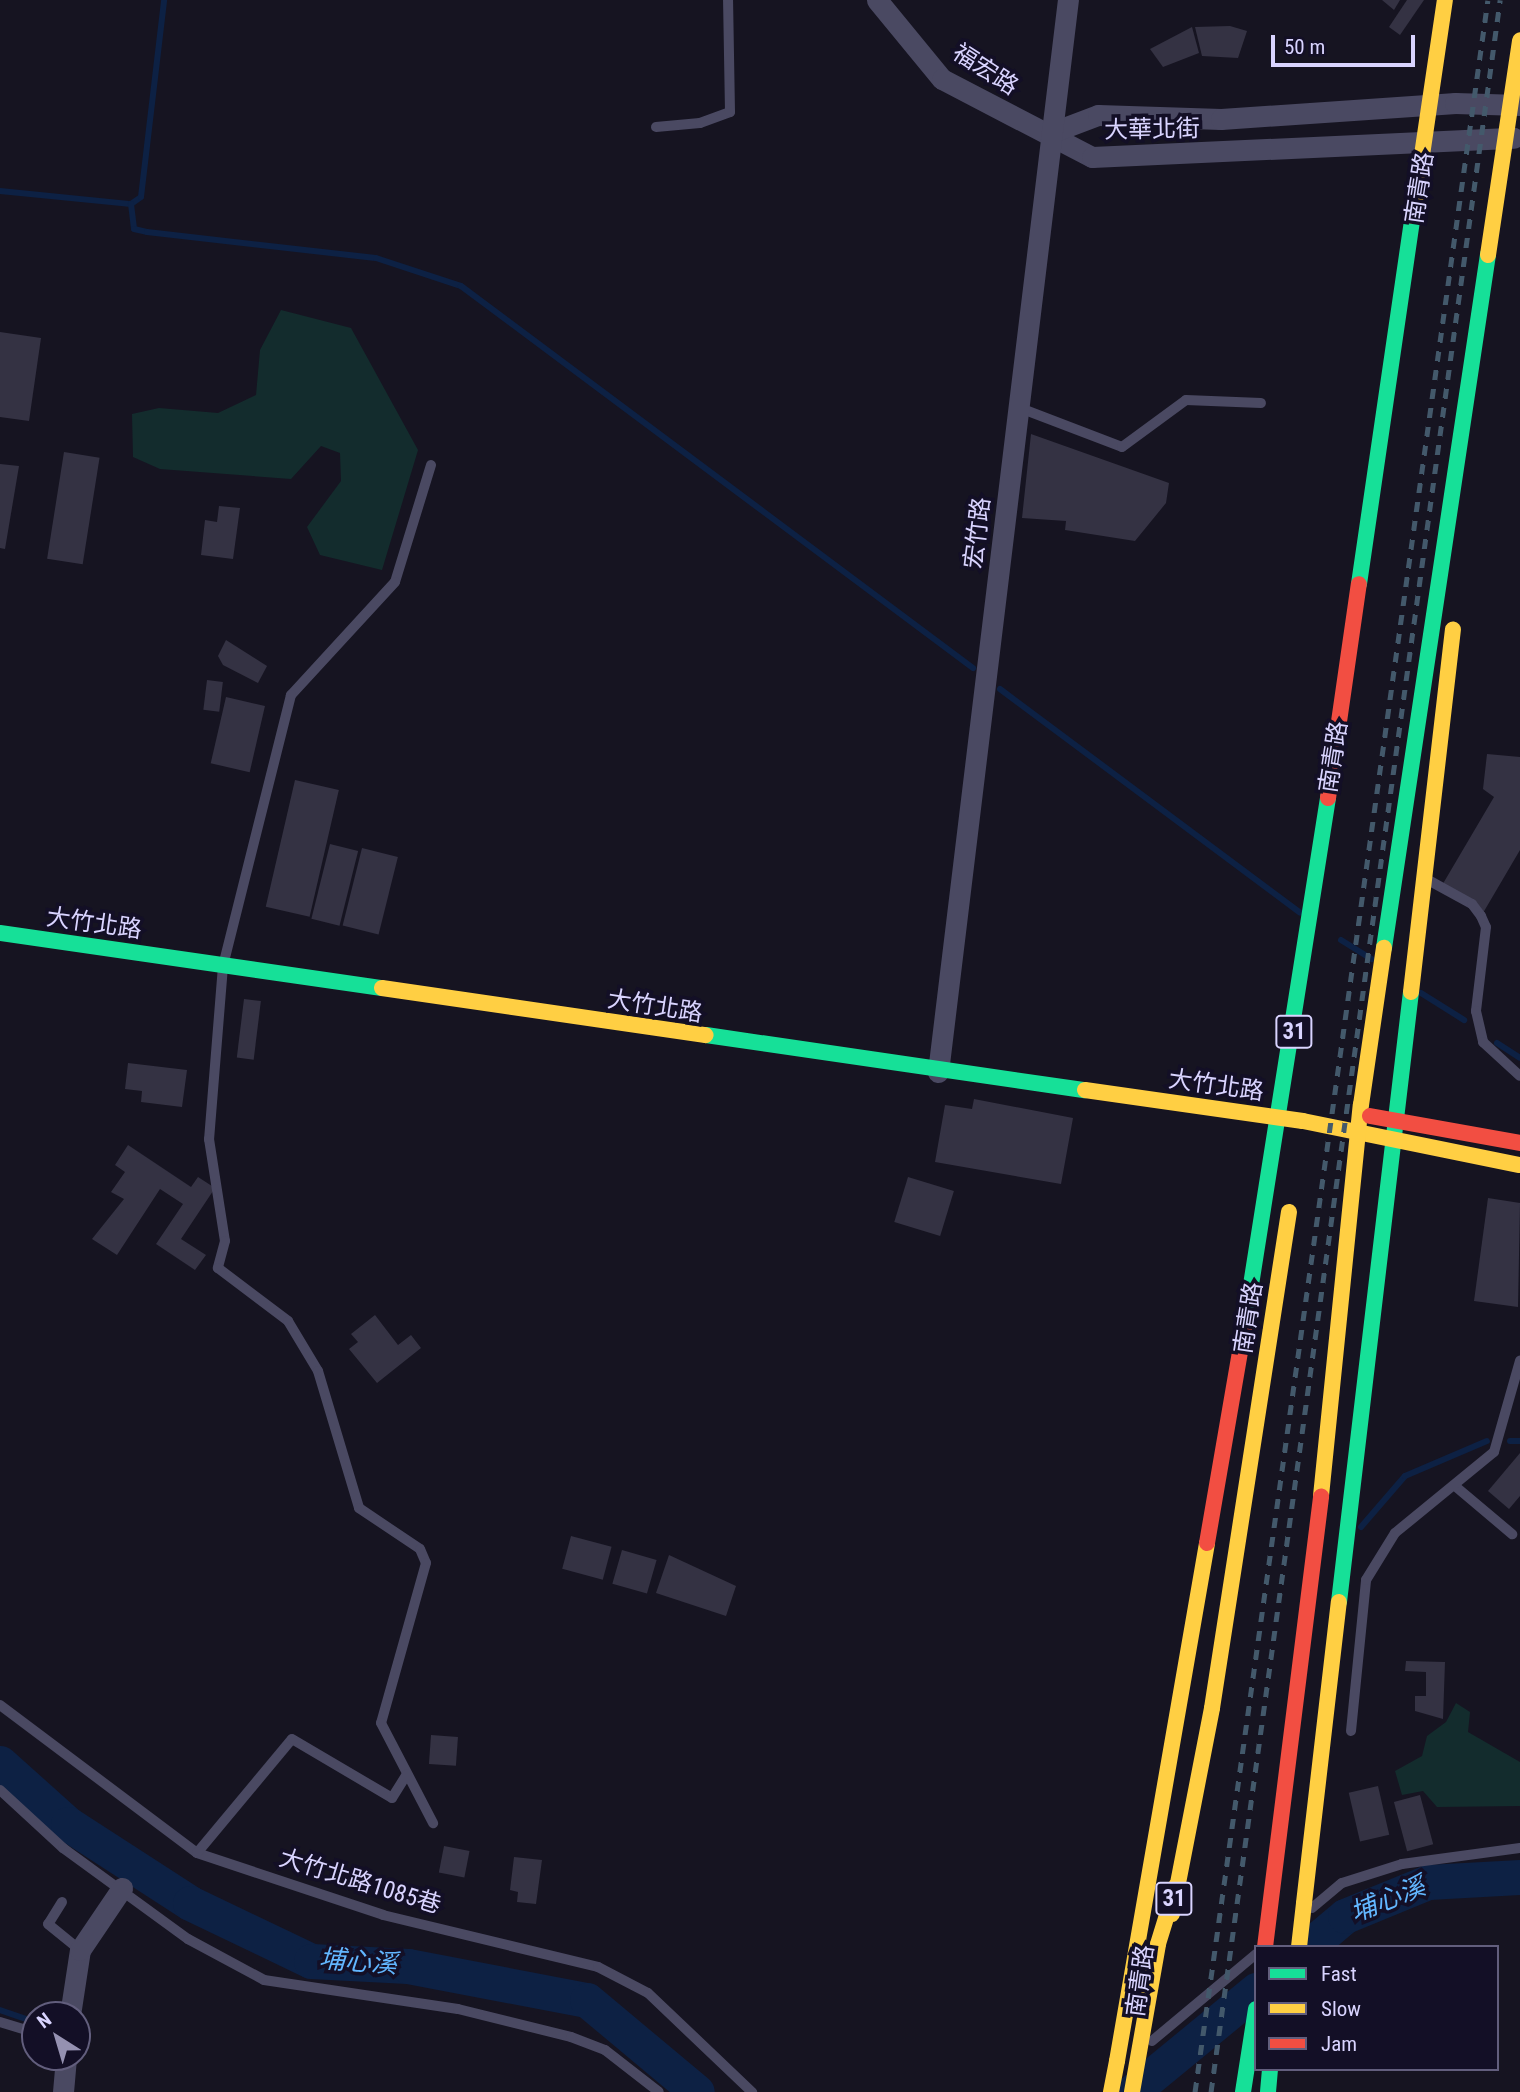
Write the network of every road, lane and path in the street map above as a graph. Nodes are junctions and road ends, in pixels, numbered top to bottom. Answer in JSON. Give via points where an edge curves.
{"nodes":[{"id":1,"x":729,"y":0,"type":"edge"},
{"id":2,"x":877,"y":0,"type":"edge"},
{"id":3,"x":1068,"y":0,"type":"edge"},
{"id":4,"x":1445,"y":0,"type":"edge"},
{"id":5,"x":1520,"y":40,"type":"edge"},
{"id":6,"x":1456,"y":96,"type":"junction"},
{"id":7,"x":1432,"y":105,"type":"junction"},
{"id":8,"x":1516,"y":105,"type":"edge"},
{"id":9,"x":656,"y":127,"type":"dead end"},
{"id":10,"x":1052,"y":132,"type":"junction"},
{"id":11,"x":1426,"y":137,"type":"junction"},
{"id":12,"x":1512,"y":137,"type":"edge"},
{"id":13,"x":1451,"y":138,"type":"junction"},
{"id":14,"x":1520,"y":155,"type":"edge"},
{"id":15,"x":1447,"y":165,"type":"dead end"},
{"id":16,"x":1491,"y":332,"type":"junction"},
{"id":17,"x":1398,"y":356,"type":"junction"},
{"id":18,"x":1261,"y":403,"type":"dead end"},
{"id":19,"x":1020,"y":408,"type":"junction"},
{"id":20,"x":431,"y":465,"type":"dead end"},
{"id":21,"x":1391,"y":494,"type":"dead end"},
{"id":22,"x":1438,"y":564,"type":"junction"},
{"id":23,"x":1461,"y":566,"type":"dead end"},
{"id":24,"x":1456,"y":607,"type":"dead end"},
{"id":25,"x":1422,"y":876,"type":"junction"},
{"id":26,"x":0,"y":933,"type":"edge"},
{"id":27,"x":223,"y":965,"type":"junction"},
{"id":28,"x":937,"y":1072,"type":"junction"},
{"id":29,"x":1520,"y":1076,"type":"edge"},
{"id":30,"x":1306,"y":1098,"type":"dead end"},
{"id":31,"x":1360,"y":1115,"type":"junction"},
{"id":32,"x":1281,"y":1118,"type":"junction"},
{"id":33,"x":1393,"y":1119,"type":"junction"},
{"id":34,"x":1302,"y":1128,"type":"junction"},
{"id":35,"x":1359,"y":1136,"type":"junction"},
{"id":36,"x":1390,"y":1142,"type":"junction"},
{"id":37,"x":1520,"y":1143,"type":"edge"},
{"id":38,"x":1520,"y":1165,"type":"edge"},
{"id":39,"x":1292,"y":1189,"type":"dead end"},
{"id":40,"x":1520,"y":1361,"type":"edge"},
{"id":41,"x":1455,"y":1486,"type":"junction"},
{"id":42,"x":1512,"y":1534,"type":"dead end"},
{"id":43,"x":0,"y":1705,"type":"edge"},
{"id":44,"x":1351,"y":1731,"type":"dead end"},
{"id":45,"x":407,"y":1774,"type":"junction"},
{"id":46,"x":0,"y":1790,"type":"edge"},
{"id":47,"x":433,"y":1823,"type":"dead end"},
{"id":48,"x":1520,"y":1848,"type":"edge"},
{"id":49,"x":197,"y":1853,"type":"junction"},
{"id":50,"x":1176,"y":1886,"type":"junction"},
{"id":51,"x":122,"y":1888,"type":"junction"},
{"id":52,"x":62,"y":1902,"type":"dead end"},
{"id":53,"x":1265,"y":1945,"type":"edge"},
{"id":54,"x":1267,"y":1945,"type":"edge"},
{"id":55,"x":1300,"y":1945,"type":"edge"},
{"id":56,"x":80,"y":1950,"type":"junction"},
{"id":57,"x":1254,"y":1956,"type":"edge"},
{"id":58,"x":72,"y":2001,"type":"edge"},
{"id":59,"x":0,"y":2022,"type":"edge"},
{"id":60,"x":1254,"y":2022,"type":"edge"},
{"id":61,"x":21,"y":2029,"type":"edge"},
{"id":62,"x":65,"y":2071,"type":"edge"},
{"id":63,"x":1270,"y":2071,"type":"edge"},
{"id":64,"x":1288,"y":2071,"type":"edge"},
{"id":65,"x":1106,"y":2088,"type":"edge"},
{"id":66,"x":63,"y":2092,"type":"edge"},
{"id":67,"x":659,"y":2092,"type":"edge"},
{"id":68,"x":752,"y":2092,"type":"edge"},
{"id":69,"x":1132,"y":2092,"type":"edge"},
{"id":70,"x":1149,"y":2092,"type":"edge"},
{"id":71,"x":1243,"y":2092,"type":"edge"},
{"id":72,"x":1268,"y":2092,"type":"edge"},
{"id":73,"x":1287,"y":2092,"type":"edge"}],
"edges":[{"from":1,"to":9,"type":"lane","via":[[730,112],[700,124]]},
{"from":2,"to":10,"type":"street","name":"福宏路","via":[[942,79],[1012,118]]},
{"from":3,"to":10,"type":"street","name":"宏竹路"},
{"from":4,"to":7,"type":"main road","number":"31"},
{"from":5,"to":8,"type":"main road"},
{"from":6,"to":7,"type":"street","name":"大華北街"},
{"from":6,"to":8,"type":"street","name":"大華北街"},
{"from":6,"to":13,"type":"main road","name":"南青路"},
{"from":7,"to":10,"type":"street","name":"大華北街","via":[[1221,119],[1098,115]]},
{"from":7,"to":11,"type":"main road","number":"31"},
{"from":8,"to":12,"type":"main road"},
{"from":10,"to":11,"type":"street","name":"大華北街","via":[[1092,157],[1323,149]]},
{"from":10,"to":19,"type":"street","name":"宏竹路"},
{"from":11,"to":13,"type":"street","name":"大華北街"},
{"from":11,"to":17,"type":"main road","number":"31"},
{"from":12,"to":13,"type":"street","name":"大華北街"},
{"from":12,"to":22,"type":"main road"},
{"from":13,"to":15,"type":"main road","name":"南青路"},
{"from":14,"to":16,"type":"main road"},
{"from":16,"to":22,"type":"main road"},
{"from":16,"to":23,"type":"main road"},
{"from":17,"to":21,"type":"main road"},
{"from":17,"to":32,"type":"main road","number":"31"},
{"from":18,"to":19,"type":"lane","via":[[1185,400],[1122,447]]},
{"from":19,"to":28,"type":"street","name":"宏竹路"},
{"from":20,"to":27,"type":"lane","via":[[395,582],[290,695]]},
{"from":22,"to":31,"type":"main road"},
{"from":24,"to":25,"type":"main road"},
{"from":25,"to":29,"type":"lane","via":[[1472,904],[1481,916],[1486,927],[1476,1011],[1483,1042]]},
{"from":25,"to":33,"type":"main road"},
{"from":26,"to":27,"type":"main road","name":"大竹北路"},
{"from":27,"to":28,"type":"main road","name":"大竹北路"},
{"from":27,"to":45,"type":"lane","via":[[209,1139],[225,1241],[218,1268],[288,1321],[318,1371],[359,1508],[420,1549],[426,1563],[381,1723]]},
{"from":28,"to":32,"type":"main road","name":"大竹北路"},
{"from":30,"to":34,"type":"main road"},
{"from":31,"to":33,"type":"main road","name":"大竹北路"},
{"from":31,"to":34,"type":"main road","name":"大竹北路"},
{"from":31,"to":35,"type":"main road"},
{"from":32,"to":34,"type":"main road","name":"大竹北路"},
{"from":32,"to":65,"type":"main road","number":"31","bridge":true,"via":[[1117,2061]]},
{"from":33,"to":36,"type":"main road"},
{"from":33,"to":37,"type":"main road","name":"大竹北路"},
{"from":34,"to":35,"type":"main road","name":"大竹北路"},
{"from":35,"to":36,"type":"main road","name":"大竹北路"},
{"from":35,"to":53,"type":"main road","via":[[1299,1705]]},
{"from":36,"to":38,"type":"main road","name":"大竹北路"},
{"from":36,"to":55,"type":"main road","bridge":true},
{"from":39,"to":50,"type":"main road","name":"南青路","number":"31","bridge":true,"via":[[1212,1708]]},
{"from":40,"to":41,"type":"lane","via":[[1494,1452]]},
{"from":41,"to":42,"type":"lane"},
{"from":41,"to":44,"type":"lane","via":[[1395,1533],[1366,1580]]},
{"from":43,"to":49,"type":"lane","name":"大竹北路1085巷"},
{"from":45,"to":47,"type":"lane"},
{"from":45,"to":49,"type":"lane","via":[[392,1798],[292,1739]]},
{"from":46,"to":51,"type":"lane","via":[[63,1848]]},
{"from":48,"to":54,"type":"lane","via":[[1471,1850],[1342,1883]]},
{"from":49,"to":68,"type":"lane","name":"大竹北路1085巷","via":[[383,1915],[598,1967],[648,1993]]},
{"from":50,"to":69,"type":"main road","bridge":true,"via":[[1158,1944]]},
{"from":50,"to":70,"type":"main road","name":"南青路","number":"31","bridge":true},
{"from":51,"to":56,"type":"street"},
{"from":51,"to":67,"type":"lane","via":[[188,1939],[264,1980],[458,2009],[571,2037],[605,2050]]},
{"from":52,"to":56,"type":"lane","via":[[48,1924]]},
{"from":56,"to":58,"type":"street"},
{"from":57,"to":65,"type":"lane"},
{"from":59,"to":61,"type":"lane"},
{"from":60,"to":71,"type":"main road"},
{"from":62,"to":66,"type":"street"},
{"from":63,"to":72,"type":"main road"},
{"from":64,"to":73,"type":"main road"}]}
